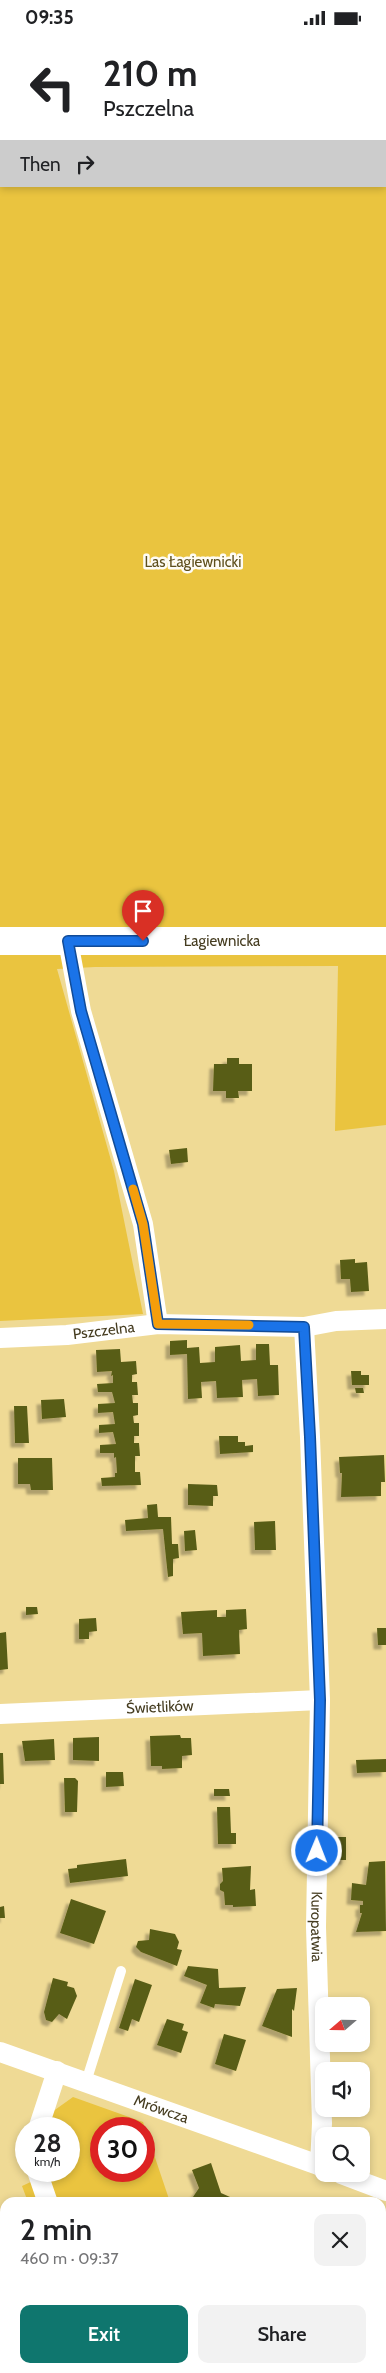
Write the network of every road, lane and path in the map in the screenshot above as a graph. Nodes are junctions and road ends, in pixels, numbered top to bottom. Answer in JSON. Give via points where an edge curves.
{"nodes":[{"id":1,"x":0,"y":941,"type":"edge"},
{"id":2,"x":68,"y":941,"type":"junction"},
{"id":3,"x":386,"y":941,"type":"edge"},
{"id":4,"x":386,"y":1319,"type":"edge"},
{"id":5,"x":158,"y":1324,"type":"junction"},
{"id":6,"x":304,"y":1327,"type":"junction"},
{"id":7,"x":0,"y":1338,"type":"edge"},
{"id":8,"x":320,"y":1700,"type":"junction"},
{"id":9,"x":0,"y":1714,"type":"edge"},
{"id":10,"x":121,"y":1971,"type":"dead end"},
{"id":11,"x":0,"y":2052,"type":"edge"},
{"id":12,"x":57,"y":2071,"type":"junction"},
{"id":13,"x":86,"y":2082,"type":"junction"},
{"id":14,"x":42,"y":2117,"type":"edge"},
{"id":15,"x":322,"y":2127,"type":"edge"},
{"id":16,"x":315,"y":2164,"type":"edge"},
{"id":17,"x":41,"y":2182,"type":"edge"},
{"id":18,"x":362,"y":2182,"type":"edge"},
{"id":19,"x":386,"y":2191,"type":"edge"},
{"id":20,"x":46,"y":2197,"type":"edge"}],
"edges":[{"from":1,"to":2,"type":"street","name":"Łagiewnicka"},
{"from":2,"to":3,"type":"street","name":"Łagiewnicka"},
{"from":2,"to":5,"type":"street","via":[[81,1011],[143,1224]]},
{"from":4,"to":6,"type":"street","name":"Pszczelna","via":[[336,1321]]},
{"from":5,"to":6,"type":"street","name":"Pszczelna"},
{"from":5,"to":7,"type":"street","name":"Pszczelna","via":[[67,1335]]},
{"from":6,"to":8,"type":"street","name":"Kuropatwia"},
{"from":8,"to":9,"type":"street","name":"Świetlików"},
{"from":8,"to":15,"type":"street","name":"Kuropatwia","via":[[316,1927]]},
{"from":10,"to":13,"type":"lane"},
{"from":11,"to":12,"type":"street","name":"Mrówcza"},
{"from":12,"to":13,"type":"street","name":"Mrówcza"},
{"from":12,"to":14,"type":"street"},
{"from":13,"to":16,"type":"street","name":"Mrówcza"},
{"from":17,"to":20,"type":"street"},
{"from":18,"to":19,"type":"street"}]}
